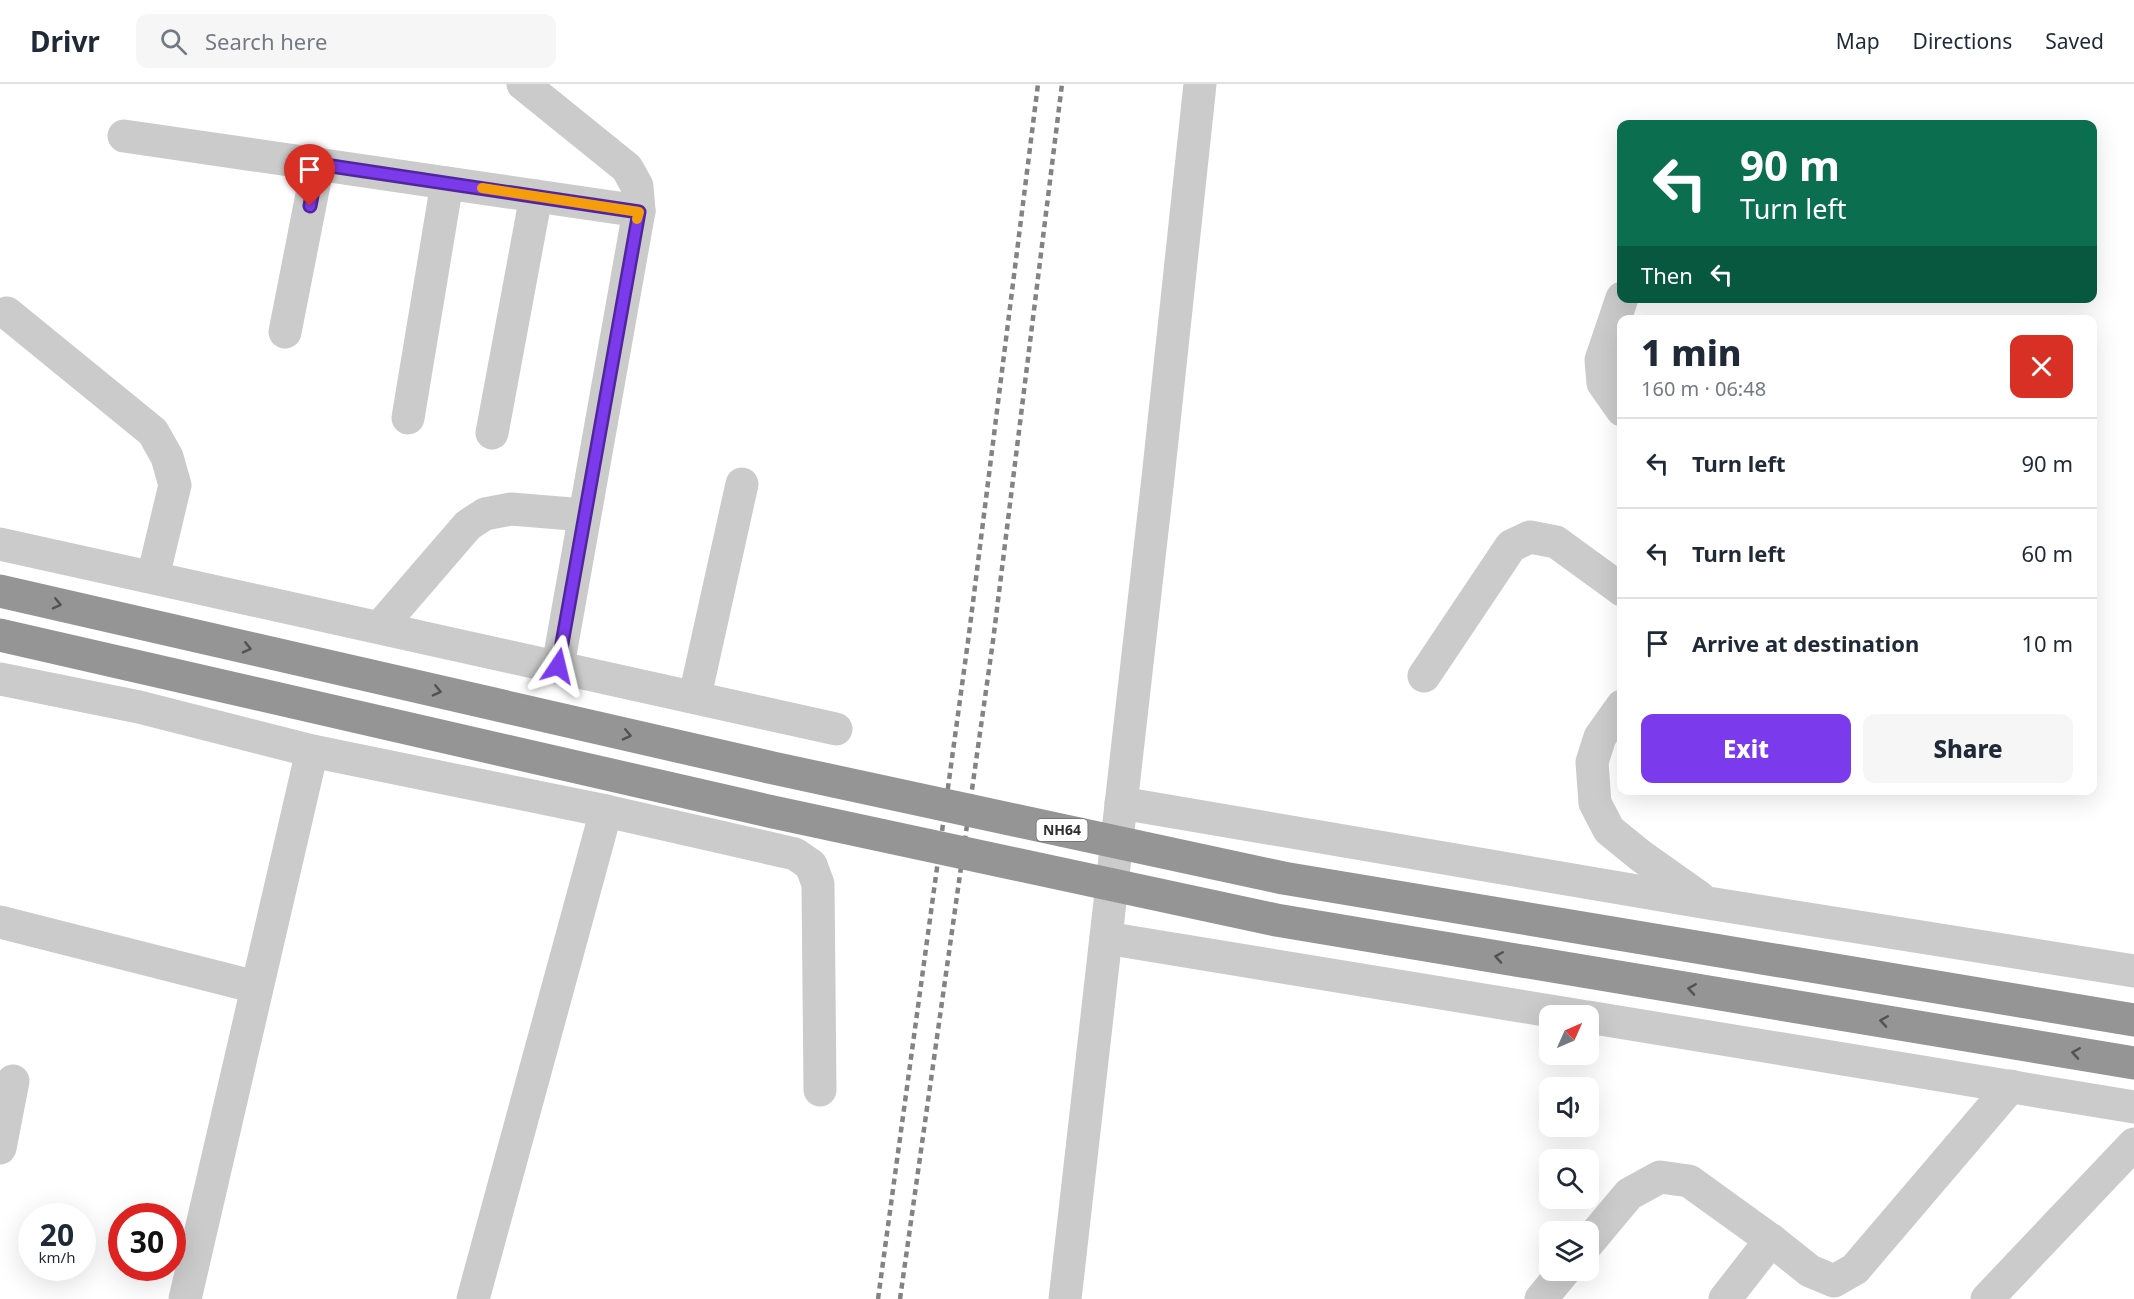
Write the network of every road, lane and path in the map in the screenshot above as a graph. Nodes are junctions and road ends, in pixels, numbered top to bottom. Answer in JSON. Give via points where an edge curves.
{"nodes":[{"id":1,"x":523,"y":84,"type":"edge"},
{"id":2,"x":1200,"y":84,"type":"edge"},
{"id":3,"x":124,"y":136,"type":"dead end"},
{"id":4,"x":318,"y":164,"type":"junction"},
{"id":5,"x":447,"y":183,"type":"junction"},
{"id":6,"x":536,"y":196,"type":"junction"},
{"id":7,"x":639,"y":212,"type":"junction"},
{"id":8,"x":1620,"y":303,"type":"edge"},
{"id":9,"x":7,"y":313,"type":"dead end"},
{"id":10,"x":285,"y":332,"type":"dead end"},
{"id":11,"x":1617,"y":403,"type":"edge"},
{"id":12,"x":408,"y":418,"type":"dead end"},
{"id":13,"x":492,"y":434,"type":"dead end"},
{"id":14,"x":742,"y":484,"type":"dead end"},
{"id":15,"x":584,"y":515,"type":"junction"},
{"id":16,"x":0,"y":544,"type":"edge"},
{"id":17,"x":153,"y":578,"type":"junction"},
{"id":18,"x":1617,"y":586,"type":"edge"},
{"id":19,"x":0,"y":591,"type":"edge"},
{"id":20,"x":380,"y":627,"type":"junction"},
{"id":21,"x":0,"y":635,"type":"edge"},
{"id":22,"x":558,"y":666,"type":"junction"},
{"id":23,"x":1424,"y":676,"type":"dead end"},
{"id":24,"x":0,"y":679,"type":"edge"},
{"id":25,"x":696,"y":696,"type":"junction"},
{"id":26,"x":1617,"y":713,"type":"edge"},
{"id":27,"x":836,"y":729,"type":"dead end"},
{"id":28,"x":312,"y":751,"type":"junction"},
{"id":29,"x":1121,"y":802,"type":"junction"},
{"id":30,"x":606,"y":811,"type":"junction"},
{"id":31,"x":1708,"y":903,"type":"junction"},
{"id":32,"x":0,"y":922,"type":"edge"},
{"id":33,"x":1106,"y":938,"type":"junction"},
{"id":34,"x":2134,"y":971,"type":"edge"},
{"id":35,"x":256,"y":987,"type":"junction"},
{"id":36,"x":1539,"y":1009,"type":"edge"},
{"id":37,"x":1599,"y":1019,"type":"edge"},
{"id":38,"x":2134,"y":1020,"type":"edge"},
{"id":39,"x":2134,"y":1063,"type":"edge"},
{"id":40,"x":14,"y":1082,"type":"dead end"},
{"id":41,"x":2011,"y":1086,"type":"junction"},
{"id":42,"x":820,"y":1090,"type":"dead end"},
{"id":43,"x":2134,"y":1107,"type":"edge"},
{"id":44,"x":2134,"y":1144,"type":"edge"},
{"id":45,"x":0,"y":1148,"type":"edge"},
{"id":46,"x":1599,"y":1230,"type":"edge"},
{"id":47,"x":1771,"y":1240,"type":"junction"},
{"id":48,"x":1556,"y":1281,"type":"edge"},
{"id":49,"x":185,"y":1299,"type":"edge"},
{"id":50,"x":473,"y":1299,"type":"edge"},
{"id":51,"x":1065,"y":1299,"type":"edge"},
{"id":52,"x":1541,"y":1299,"type":"edge"},
{"id":53,"x":1725,"y":1299,"type":"edge"},
{"id":54,"x":1987,"y":1299,"type":"edge"}],
"edges":[{"from":1,"to":7,"type":"street","via":[[627,168],[637,186]]},
{"from":2,"to":29,"type":"street"},
{"from":3,"to":4,"type":"street"},
{"from":4,"to":5,"type":"street"},
{"from":4,"to":10,"type":"street"},
{"from":5,"to":6,"type":"street"},
{"from":5,"to":12,"type":"street"},
{"from":6,"to":7,"type":"street"},
{"from":6,"to":13,"type":"street"},
{"from":7,"to":15,"type":"street"},
{"from":8,"to":11,"type":"street","via":[[1601,360],[1603,383]]},
{"from":9,"to":17,"type":"street","via":[[153,432],[175,485]]},
{"from":14,"to":25,"type":"street"},
{"from":15,"to":20,"type":"street","via":[[511,509],[484,514],[468,525]]},
{"from":15,"to":22,"type":"street"},
{"from":16,"to":17,"type":"street"},
{"from":17,"to":20,"type":"street"},
{"from":18,"to":23,"type":"street","via":[[1556,542],[1530,537],[1511,546]]},
{"from":19,"to":38,"type":"highway","number":"NH64","one_way":true,"bridge":true,"via":[[762,765],[1283,878]]},
{"from":20,"to":22,"type":"street"},
{"from":39,"to":21,"type":"highway","one_way":true,"bridge":true,"via":[[1276,920],[764,810]]},
{"from":22,"to":25,"type":"street"},
{"from":24,"to":28,"type":"street","via":[[139,707]]},
{"from":25,"to":27,"type":"street"},
{"from":26,"to":31,"type":"street","via":[[1600,737],[1592,762],[1595,803],[1609,830]]},
{"from":28,"to":30,"type":"street"},
{"from":28,"to":35,"type":"street"},
{"from":29,"to":31,"type":"street"},
{"from":29,"to":33,"type":"street"},
{"from":30,"to":42,"type":"street","via":[[795,854],[811,865],[818,884]]},
{"from":30,"to":50,"type":"street"},
{"from":31,"to":34,"type":"street"},
{"from":32,"to":35,"type":"street"},
{"from":33,"to":36,"type":"street"},
{"from":33,"to":51,"type":"street"},
{"from":35,"to":49,"type":"street"},
{"from":37,"to":41,"type":"street"},
{"from":40,"to":45,"type":"street"},
{"from":41,"to":43,"type":"street"},
{"from":41,"to":47,"type":"street","via":[[1856,1269],[1834,1281],[1810,1271]]},
{"from":44,"to":54,"type":"street"},
{"from":46,"to":47,"type":"street","via":[[1629,1194],[1660,1177],[1689,1181]]},
{"from":47,"to":53,"type":"street"},
{"from":48,"to":52,"type":"street"}]}
